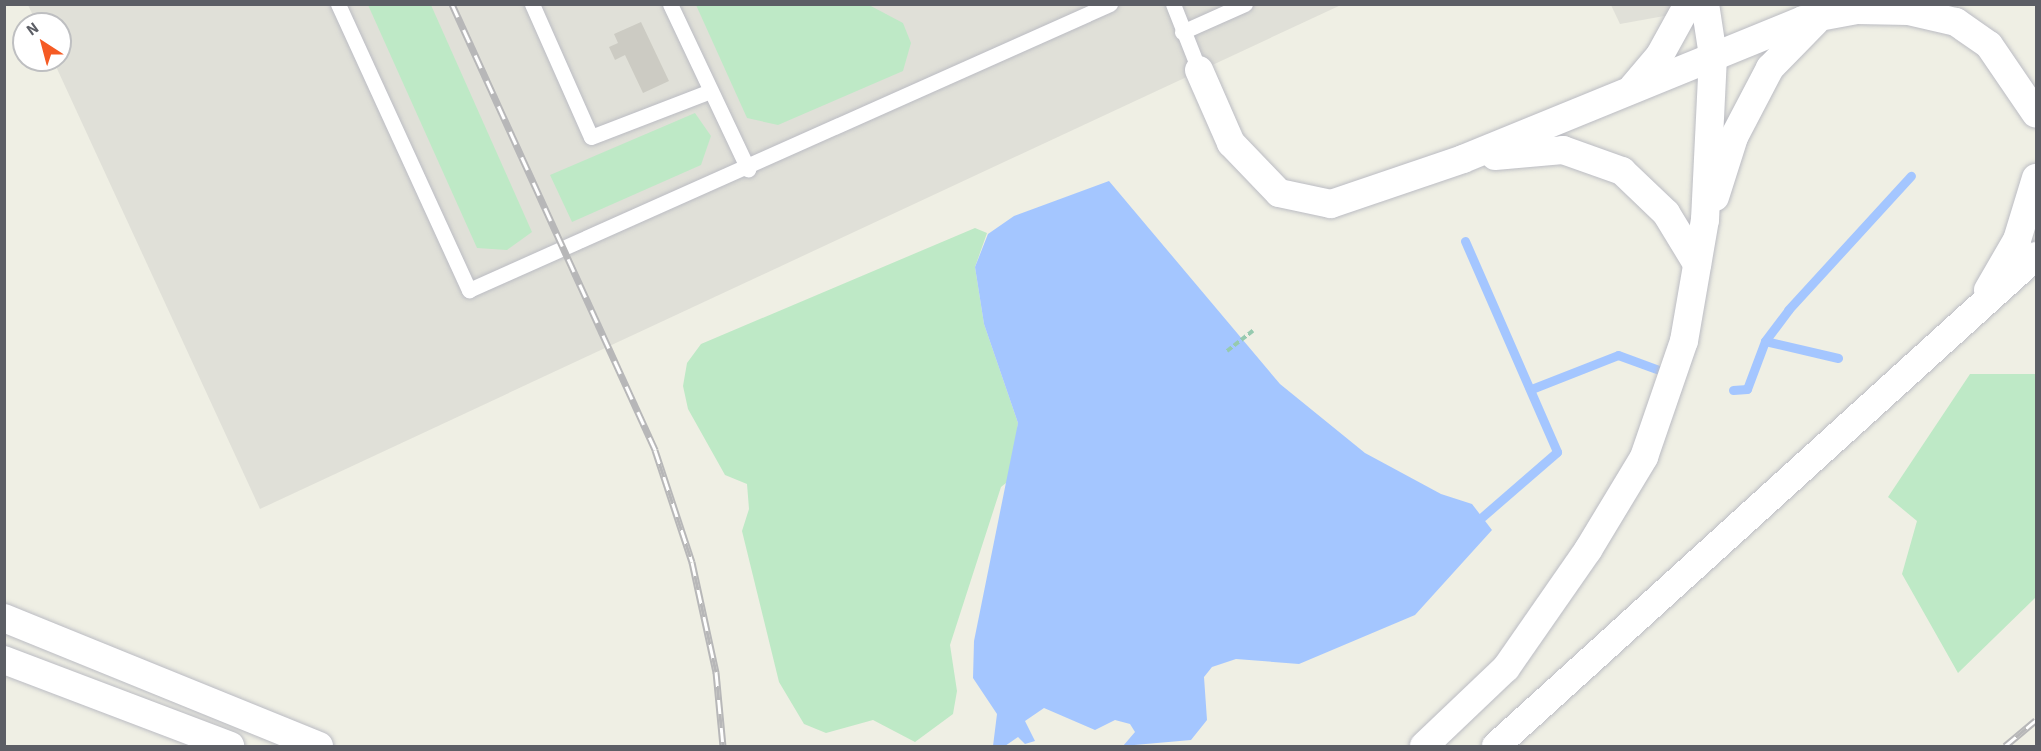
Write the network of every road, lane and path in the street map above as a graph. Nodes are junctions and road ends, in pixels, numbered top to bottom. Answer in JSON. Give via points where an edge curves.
{"nodes":[{"id":1,"x":338,"y":4,"type":"edge"},
{"id":2,"x":532,"y":4,"type":"edge"},
{"id":3,"x":670,"y":4,"type":"edge"},
{"id":4,"x":1110,"y":4,"type":"edge"},
{"id":5,"x":1173,"y":4,"type":"edge"},
{"id":6,"x":1245,"y":4,"type":"edge"},
{"id":7,"x":1688,"y":4,"type":"edge"},
{"id":8,"x":1705,"y":4,"type":"edge"},
{"id":9,"x":1822,"y":17,"type":"junction"},
{"id":10,"x":1182,"y":32,"type":"junction"},
{"id":11,"x":1713,"y":56,"type":"junction"},
{"id":12,"x":1199,"y":70,"type":"joint"},
{"id":13,"x":1630,"y":90,"type":"junction"},
{"id":14,"x":710,"y":91,"type":"junction"},
{"id":15,"x":2037,"y":114,"type":"edge"},
{"id":16,"x":1463,"y":159,"type":"junction"},
{"id":17,"x":748,"y":169,"type":"junction"},
{"id":18,"x":2037,"y":178,"type":"edge"},
{"id":19,"x":1705,"y":220,"type":"junction"},
{"id":20,"x":2037,"y":256,"type":"edge"},
{"id":21,"x":1697,"y":264,"type":"junction"},
{"id":22,"x":1978,"y":307,"type":"junction"},
{"id":23,"x":1253,"y":331,"type":"dead end"},
{"id":24,"x":1227,"y":351,"type":"dead end"},
{"id":25,"x":4,"y":618,"type":"edge"},
{"id":26,"x":4,"y":660,"type":"edge"},
{"id":27,"x":230,"y":747,"type":"edge"},
{"id":28,"x":319,"y":747,"type":"edge"},
{"id":29,"x":1424,"y":747,"type":"edge"},
{"id":30,"x":1496,"y":747,"type":"edge"}],
"edges":[{"from":1,"to":17,"type":"lane","via":[[469,290]]},
{"from":2,"to":14,"type":"lane","via":[[591,137]]},
{"from":3,"to":14,"type":"lane"},
{"from":4,"to":17,"type":"lane"},
{"from":5,"to":10,"type":"lane"},
{"from":6,"to":10,"type":"lane"},
{"from":7,"to":13,"type":"street","via":[[1660,56]]},
{"from":8,"to":11,"type":"street"},
{"from":9,"to":11,"type":"street"},
{"from":9,"to":15,"type":"street","via":[[1857,10],[1909,11],[1956,22],[1989,45]]},
{"from":9,"to":19,"type":"street","via":[[1770,68],[1734,137]]},
{"from":10,"to":12,"type":"lane"},
{"from":11,"to":13,"type":"street"},
{"from":11,"to":19,"type":"street"},
{"from":12,"to":16,"type":"street","via":[[1231,143],[1279,193],[1331,204]]},
{"from":13,"to":16,"type":"street"},
{"from":14,"to":17,"type":"lane"},
{"from":16,"to":21,"type":"street","via":[[1563,150],[1599,159],[1644,189]]},
{"from":18,"to":22,"type":"street","via":[[2017,240]]},
{"from":19,"to":21,"type":"street"},
{"from":20,"to":22,"type":"street"},
{"from":21,"to":29,"type":"street","via":[[1684,340],[1644,457],[1588,550],[1506,668]]},
{"from":22,"to":30,"type":"street"},
{"from":23,"to":24,"type":"path"},
{"from":25,"to":28,"type":"street"},
{"from":26,"to":27,"type":"street","via":[[96,692]]}]}
